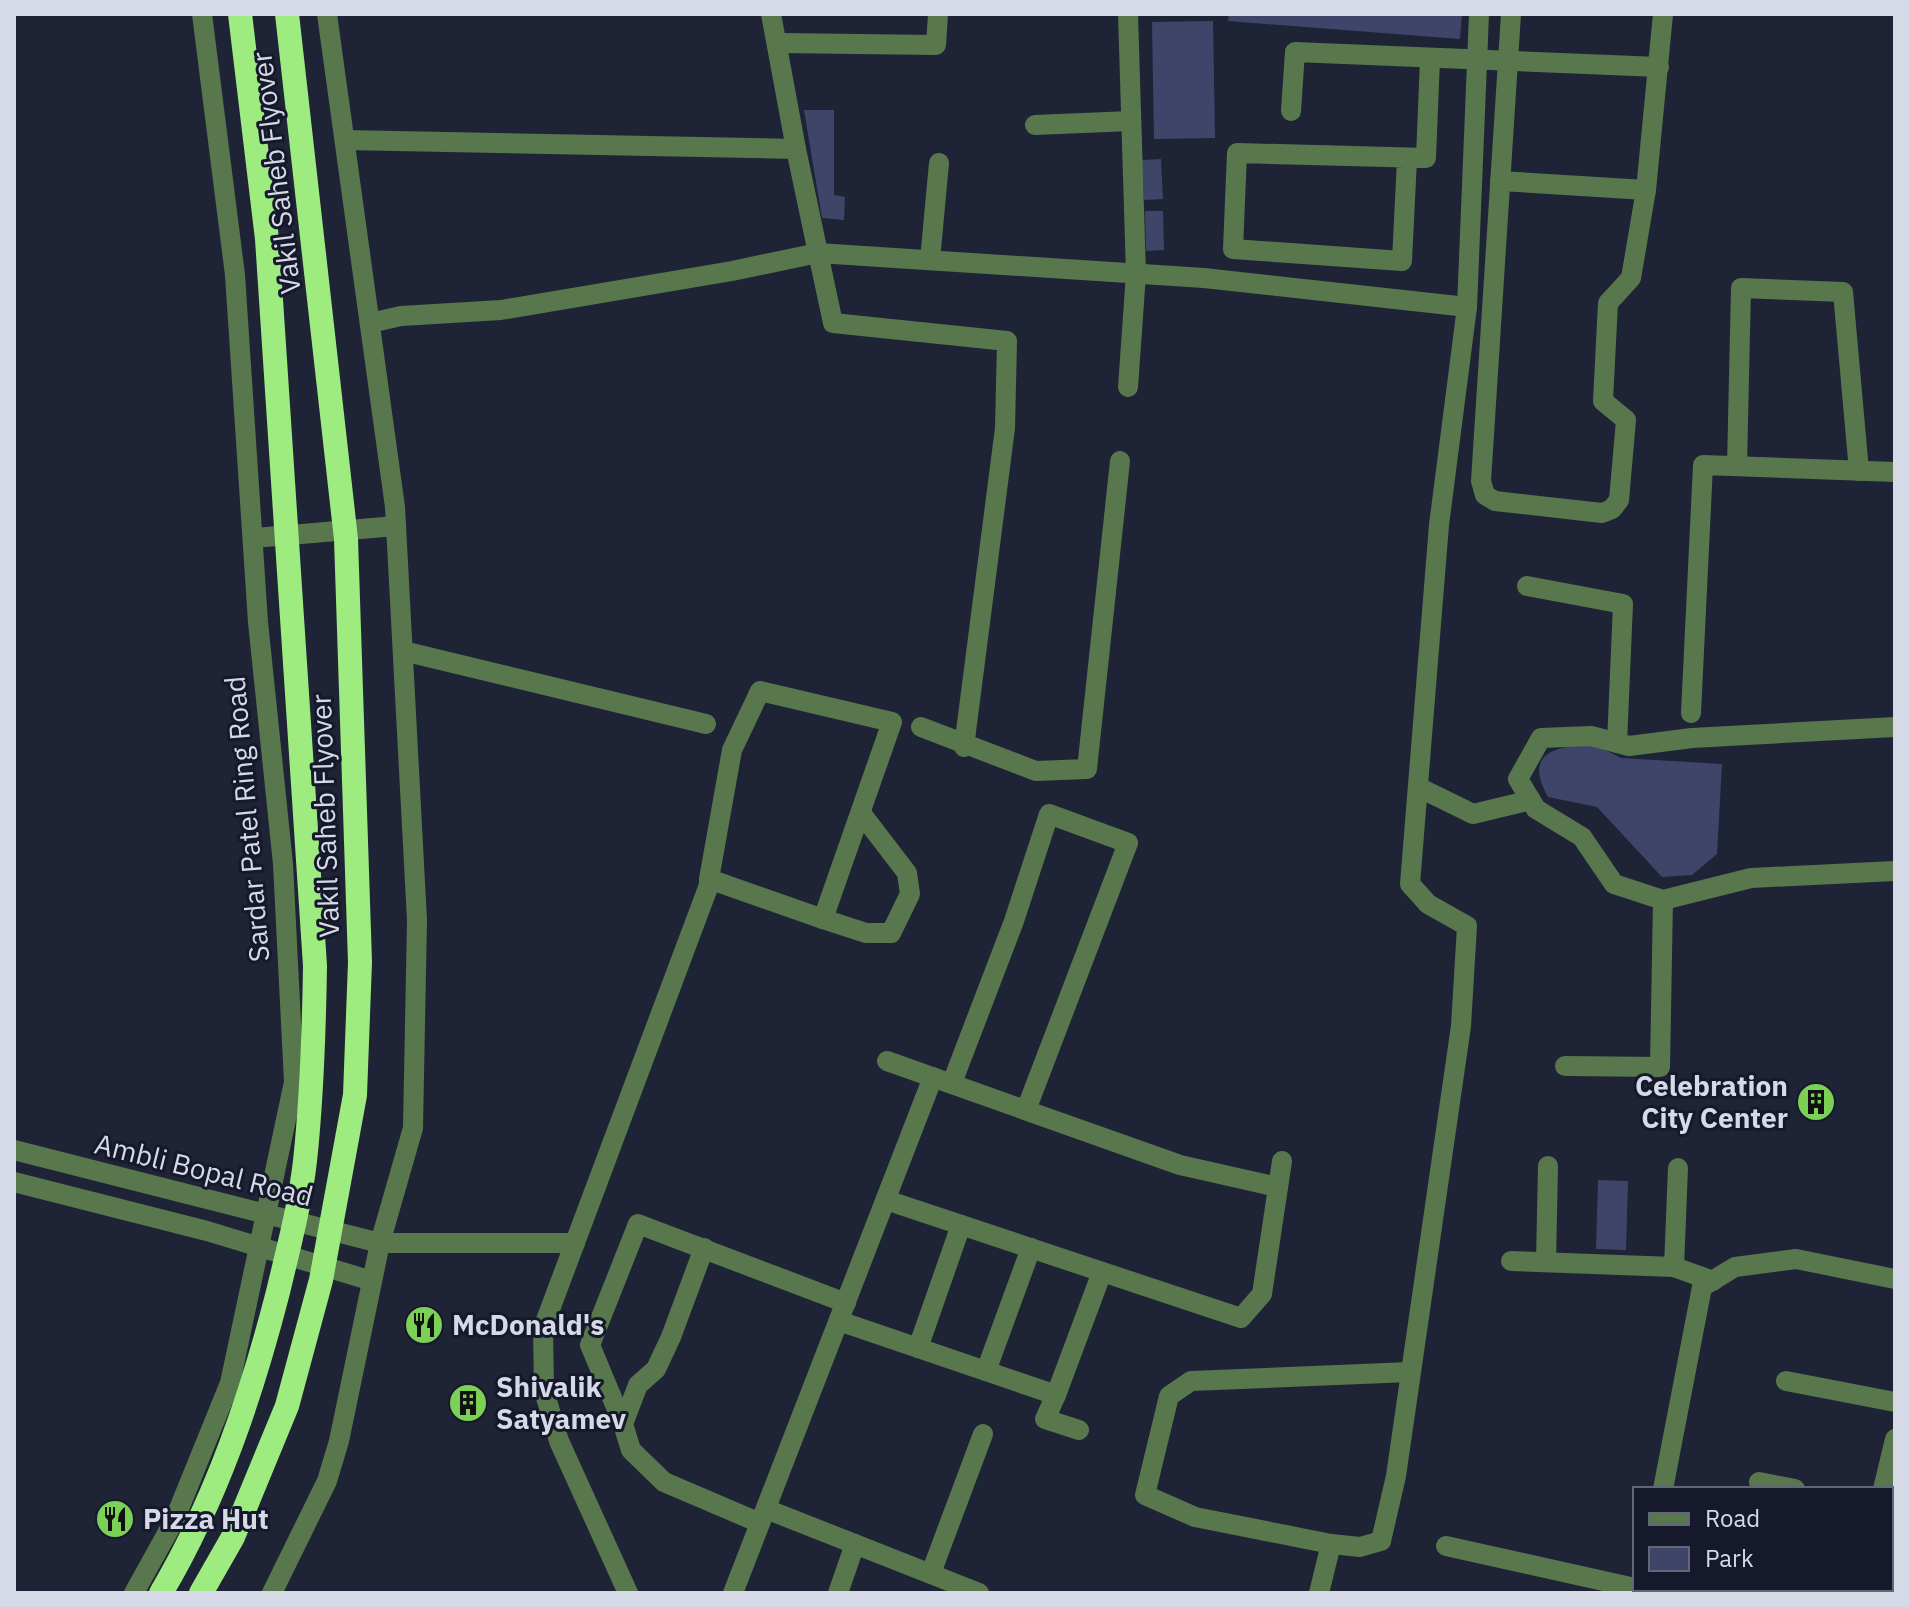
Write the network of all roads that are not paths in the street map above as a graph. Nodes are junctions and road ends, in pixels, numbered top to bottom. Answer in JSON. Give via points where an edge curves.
{"nodes":[{"id":1,"x":202,"y":14,"type":"edge"},
{"id":2,"x":240,"y":14,"type":"edge"},
{"id":3,"x":287,"y":14,"type":"edge"},
{"id":4,"x":327,"y":14,"type":"edge"},
{"id":5,"x":771,"y":14,"type":"edge"},
{"id":6,"x":938,"y":14,"type":"edge"},
{"id":7,"x":1128,"y":14,"type":"edge"},
{"id":8,"x":1479,"y":14,"type":"edge"},
{"id":9,"x":1511,"y":14,"type":"edge"},
{"id":10,"x":1663,"y":14,"type":"edge"},
{"id":11,"x":779,"y":43,"type":"junction"},
{"id":12,"x":1430,"y":59,"type":"junction"},
{"id":13,"x":1477,"y":60,"type":"junction"},
{"id":14,"x":1508,"y":60,"type":"junction"},
{"id":15,"x":1659,"y":67,"type":"junction"},
{"id":16,"x":1291,"y":111,"type":"dead end"},
{"id":17,"x":1131,"y":121,"type":"junction"},
{"id":18,"x":1035,"y":125,"type":"dead end"},
{"id":19,"x":345,"y":140,"type":"junction"},
{"id":20,"x":796,"y":149,"type":"junction"},
{"id":21,"x":1407,"y":159,"type":"junction"},
{"id":22,"x":939,"y":163,"type":"dead end"},
{"id":23,"x":1500,"y":181,"type":"junction"},
{"id":24,"x":1646,"y":190,"type":"junction"},
{"id":25,"x":818,"y":253,"type":"junction"},
{"id":26,"x":930,"y":260,"type":"junction"},
{"id":27,"x":1136,"y":274,"type":"junction"},
{"id":28,"x":1467,"y":307,"type":"junction"},
{"id":29,"x":370,"y":323,"type":"junction"},
{"id":30,"x":1128,"y":387,"type":"dead end"},
{"id":31,"x":1120,"y":461,"type":"dead end"},
{"id":32,"x":1737,"y":466,"type":"junction"},
{"id":33,"x":1859,"y":471,"type":"junction"},
{"id":34,"x":1895,"y":472,"type":"edge"},
{"id":35,"x":396,"y":526,"type":"junction"},
{"id":36,"x":253,"y":538,"type":"junction"},
{"id":37,"x":1527,"y":586,"type":"dead end"},
{"id":38,"x":403,"y":651,"type":"junction"},
{"id":39,"x":1691,"y":713,"type":"dead end"},
{"id":40,"x":706,"y":724,"type":"dead end"},
{"id":41,"x":921,"y":727,"type":"dead end"},
{"id":42,"x":1895,"y":727,"type":"edge"},
{"id":43,"x":1617,"y":743,"type":"junction"},
{"id":44,"x":964,"y":747,"type":"junction"},
{"id":45,"x":1418,"y":787,"type":"junction"},
{"id":46,"x":1531,"y":800,"type":"junction"},
{"id":47,"x":861,"y":813,"type":"junction"},
{"id":48,"x":1895,"y":871,"type":"edge"},
{"id":49,"x":709,"y":879,"type":"junction"},
{"id":50,"x":1663,"y":900,"type":"junction"},
{"id":51,"x":823,"y":919,"type":"junction"},
{"id":52,"x":887,"y":1061,"type":"dead end"},
{"id":53,"x":1565,"y":1066,"type":"dead end"},
{"id":54,"x":943,"y":1080,"type":"junction"},
{"id":55,"x":1026,"y":1110,"type":"junction"},
{"id":56,"x":14,"y":1150,"type":"edge"},
{"id":57,"x":1282,"y":1161,"type":"dead end"},
{"id":58,"x":1548,"y":1166,"type":"dead end"},
{"id":59,"x":1678,"y":1168,"type":"dead end"},
{"id":60,"x":14,"y":1182,"type":"edge"},
{"id":61,"x":1278,"y":1187,"type":"junction"},
{"id":62,"x":886,"y":1200,"type":"junction"},
{"id":63,"x":268,"y":1216,"type":"junction"},
{"id":64,"x":961,"y":1225,"type":"junction"},
{"id":65,"x":380,"y":1243,"type":"junction"},
{"id":66,"x":575,"y":1243,"type":"junction"},
{"id":67,"x":260,"y":1247,"type":"junction"},
{"id":68,"x":704,"y":1248,"type":"junction"},
{"id":69,"x":1031,"y":1248,"type":"junction"},
{"id":70,"x":1511,"y":1261,"type":"dead end"},
{"id":71,"x":1546,"y":1262,"type":"junction"},
{"id":72,"x":1674,"y":1267,"type":"junction"},
{"id":73,"x":1102,"y":1272,"type":"junction"},
{"id":74,"x":1895,"y":1279,"type":"edge"},
{"id":75,"x":372,"y":1281,"type":"junction"},
{"id":76,"x":1713,"y":1281,"type":"junction"},
{"id":77,"x":842,"y":1312,"type":"junction"},
{"id":78,"x":918,"y":1348,"type":"junction"},
{"id":79,"x":986,"y":1371,"type":"junction"},
{"id":80,"x":1410,"y":1372,"type":"junction"},
{"id":81,"x":1786,"y":1381,"type":"dead end"},
{"id":82,"x":1056,"y":1395,"type":"junction"},
{"id":83,"x":1895,"y":1402,"type":"edge"},
{"id":84,"x":623,"y":1424,"type":"junction"},
{"id":85,"x":1079,"y":1430,"type":"dead end"},
{"id":86,"x":983,"y":1434,"type":"dead end"},
{"id":87,"x":1895,"y":1439,"type":"edge"},
{"id":88,"x":1759,"y":1482,"type":"dead end"},
{"id":89,"x":1663,"y":1487,"type":"edge"},
{"id":90,"x":1785,"y":1487,"type":"edge"},
{"id":91,"x":1883,"y":1487,"type":"edge"},
{"id":92,"x":763,"y":1516,"type":"junction"},
{"id":93,"x":855,"y":1544,"type":"junction"},
{"id":94,"x":1331,"y":1544,"type":"junction"},
{"id":95,"x":1446,"y":1546,"type":"dead end"},
{"id":96,"x":934,"y":1581,"type":"edge"},
{"id":97,"x":1633,"y":1588,"type":"edge"},
{"id":98,"x":134,"y":1593,"type":"edge"},
{"id":99,"x":161,"y":1593,"type":"edge"},
{"id":100,"x":201,"y":1593,"type":"edge"},
{"id":101,"x":272,"y":1593,"type":"edge"},
{"id":102,"x":628,"y":1593,"type":"edge"},
{"id":103,"x":733,"y":1593,"type":"edge"},
{"id":104,"x":838,"y":1593,"type":"edge"},
{"id":105,"x":979,"y":1593,"type":"edge"},
{"id":106,"x":1319,"y":1593,"type":"edge"}],
"edges":[{"from":1,"to":36,"type":"street","name":"Sardar Patel Ring Road","via":[[235,275]]},
{"from":2,"to":99,"type":"highway","name":"Vakil Saheb Flyover","bridge":true,"via":[[268,255],[315,966],[313,1079],[305,1165],[261,1357],[228,1456]]},
{"from":3,"to":100,"type":"highway","name":"Vakil Saheb Flyover","bridge":true,"via":[[346,539],[360,962],[355,1095],[321,1280],[287,1406],[233,1537]]},
{"from":4,"to":19,"type":"street"},
{"from":5,"to":11,"type":"street"},
{"from":6,"to":11,"type":"street","via":[[936,45]]},
{"from":7,"to":17,"type":"street"},
{"from":8,"to":13,"type":"street"},
{"from":9,"to":14,"type":"street"},
{"from":10,"to":15,"type":"street"},
{"from":11,"to":20,"type":"street"},
{"from":12,"to":13,"type":"street"},
{"from":12,"to":16,"type":"street","via":[[1295,52]]},
{"from":12,"to":21,"type":"street","via":[[1426,158]]},
{"from":13,"to":14,"type":"street"},
{"from":13,"to":28,"type":"street"},
{"from":14,"to":15,"type":"street"},
{"from":14,"to":23,"type":"street"},
{"from":15,"to":24,"type":"street"},
{"from":17,"to":18,"type":"street"},
{"from":17,"to":27,"type":"street"},
{"from":19,"to":20,"type":"street"},
{"from":19,"to":29,"type":"street"},
{"from":20,"to":25,"type":"street"},
{"from":21,"to":21,"type":"street","via":[[1237,153],[1233,249],[1402,261]]},
{"from":22,"to":26,"type":"street"},
{"from":23,"to":24,"type":"street"},
{"from":23,"to":24,"type":"street","via":[[1481,481],[1485,495],[1495,501],[1602,513],[1619,500],[1626,420],[1603,401],[1608,303],[1631,278]]},
{"from":25,"to":26,"type":"street"},
{"from":25,"to":29,"type":"street","via":[[501,310]]},
{"from":25,"to":44,"type":"street","via":[[833,323],[1007,341],[1005,428]]},
{"from":26,"to":27,"type":"street"},
{"from":27,"to":28,"type":"street"},
{"from":27,"to":30,"type":"street"},
{"from":28,"to":45,"type":"street","via":[[1439,525]]},
{"from":29,"to":35,"type":"street"},
{"from":31,"to":44,"type":"street","via":[[1087,769],[1036,771]]},
{"from":32,"to":33,"type":"street"},
{"from":32,"to":33,"type":"street","via":[[1741,288],[1843,292]]},
{"from":32,"to":39,"type":"street","via":[[1703,465]]},
{"from":33,"to":34,"type":"street"},
{"from":35,"to":36,"type":"street"},
{"from":35,"to":38,"type":"street"},
{"from":36,"to":63,"type":"street","name":"Sardar Patel Ring Road","via":[[283,864],[294,1082]]},
{"from":37,"to":43,"type":"street","via":[[1623,604]]},
{"from":38,"to":40,"type":"street"},
{"from":38,"to":65,"type":"street","via":[[417,920],[413,1128]]},
{"from":41,"to":44,"type":"street"},
{"from":42,"to":43,"type":"street"},
{"from":43,"to":46,"type":"street","via":[[1591,736],[1541,738],[1518,779]]},
{"from":45,"to":46,"type":"street","via":[[1473,814]]},
{"from":45,"to":80,"type":"street","via":[[1410,884],[1428,904],[1467,926],[1461,1026]]},
{"from":46,"to":50,"type":"street","via":[[1536,809],[1582,837],[1614,884]]},
{"from":47,"to":49,"type":"street","via":[[892,722],[760,691],[732,750]]},
{"from":47,"to":51,"type":"street"},
{"from":47,"to":51,"type":"street","via":[[907,873],[910,894],[891,933],[866,933]]},
{"from":48,"to":50,"type":"street","via":[[1751,878]]},
{"from":49,"to":51,"type":"street"},
{"from":49,"to":66,"type":"street"},
{"from":50,"to":53,"type":"street","via":[[1660,1067]]},
{"from":52,"to":54,"type":"street"},
{"from":54,"to":55,"type":"street"},
{"from":54,"to":55,"type":"street","via":[[1014,921],[1049,814],[1074,823],[1128,843]]},
{"from":54,"to":62,"type":"street"},
{"from":55,"to":61,"type":"street","via":[[1180,1165]]},
{"from":56,"to":63,"type":"street","name":"Ambli Bopal Road"},
{"from":57,"to":61,"type":"street"},
{"from":58,"to":71,"type":"street"},
{"from":59,"to":72,"type":"street"},
{"from":60,"to":67,"type":"street","name":"Ambli Bopal Road"},
{"from":61,"to":73,"type":"street","via":[[1262,1294],[1241,1318]]},
{"from":62,"to":64,"type":"street"},
{"from":62,"to":77,"type":"street"},
{"from":63,"to":65,"type":"street","name":"Ambli Bopal Road"},
{"from":63,"to":67,"type":"street","name":"Sardar Patel Ring Road"},
{"from":64,"to":69,"type":"street"},
{"from":64,"to":78,"type":"street"},
{"from":65,"to":66,"type":"street","name":"Ambli Bopal Road"},
{"from":65,"to":75,"type":"street"},
{"from":66,"to":102,"type":"street","via":[[543,1328],[544,1391],[559,1441]]},
{"from":67,"to":75,"type":"street","name":"Ambli Bopal Road"},
{"from":67,"to":98,"type":"street","name":"Sardar Patel Ring Road","via":[[230,1383],[215,1426],[174,1521]]},
{"from":68,"to":77,"type":"street"},
{"from":68,"to":84,"type":"street","via":[[671,1337],[656,1369],[638,1385]]},
{"from":68,"to":84,"type":"street","via":[[638,1224],[631,1234],[590,1345]]},
{"from":69,"to":73,"type":"street"},
{"from":69,"to":79,"type":"street"},
{"from":70,"to":71,"type":"street"},
{"from":71,"to":72,"type":"street"},
{"from":72,"to":76,"type":"street"},
{"from":73,"to":82,"type":"street"},
{"from":74,"to":76,"type":"street","via":[[1796,1259],[1735,1267]]},
{"from":75,"to":101,"type":"street","via":[[327,1481]]},
{"from":76,"to":89,"type":"street","via":[[1702,1287]]},
{"from":77,"to":78,"type":"street"},
{"from":77,"to":92,"type":"street"},
{"from":78,"to":79,"type":"street"},
{"from":79,"to":82,"type":"street"},
{"from":80,"to":94,"type":"street","via":[[1381,1541],[1360,1547]]},
{"from":80,"to":94,"type":"street","via":[[1191,1381],[1169,1396],[1145,1495],[1195,1517]]},
{"from":81,"to":83,"type":"street"},
{"from":82,"to":85,"type":"street","via":[[1045,1419]]},
{"from":84,"to":92,"type":"street","via":[[631,1450],[664,1482]]},
{"from":86,"to":96,"type":"street"},
{"from":87,"to":91,"type":"street"},
{"from":88,"to":90,"type":"street"},
{"from":92,"to":93,"type":"street"},
{"from":92,"to":103,"type":"street"},
{"from":93,"to":96,"type":"street"},
{"from":93,"to":104,"type":"street"},
{"from":94,"to":106,"type":"street"},
{"from":95,"to":97,"type":"street"},
{"from":96,"to":105,"type":"street"}]}
